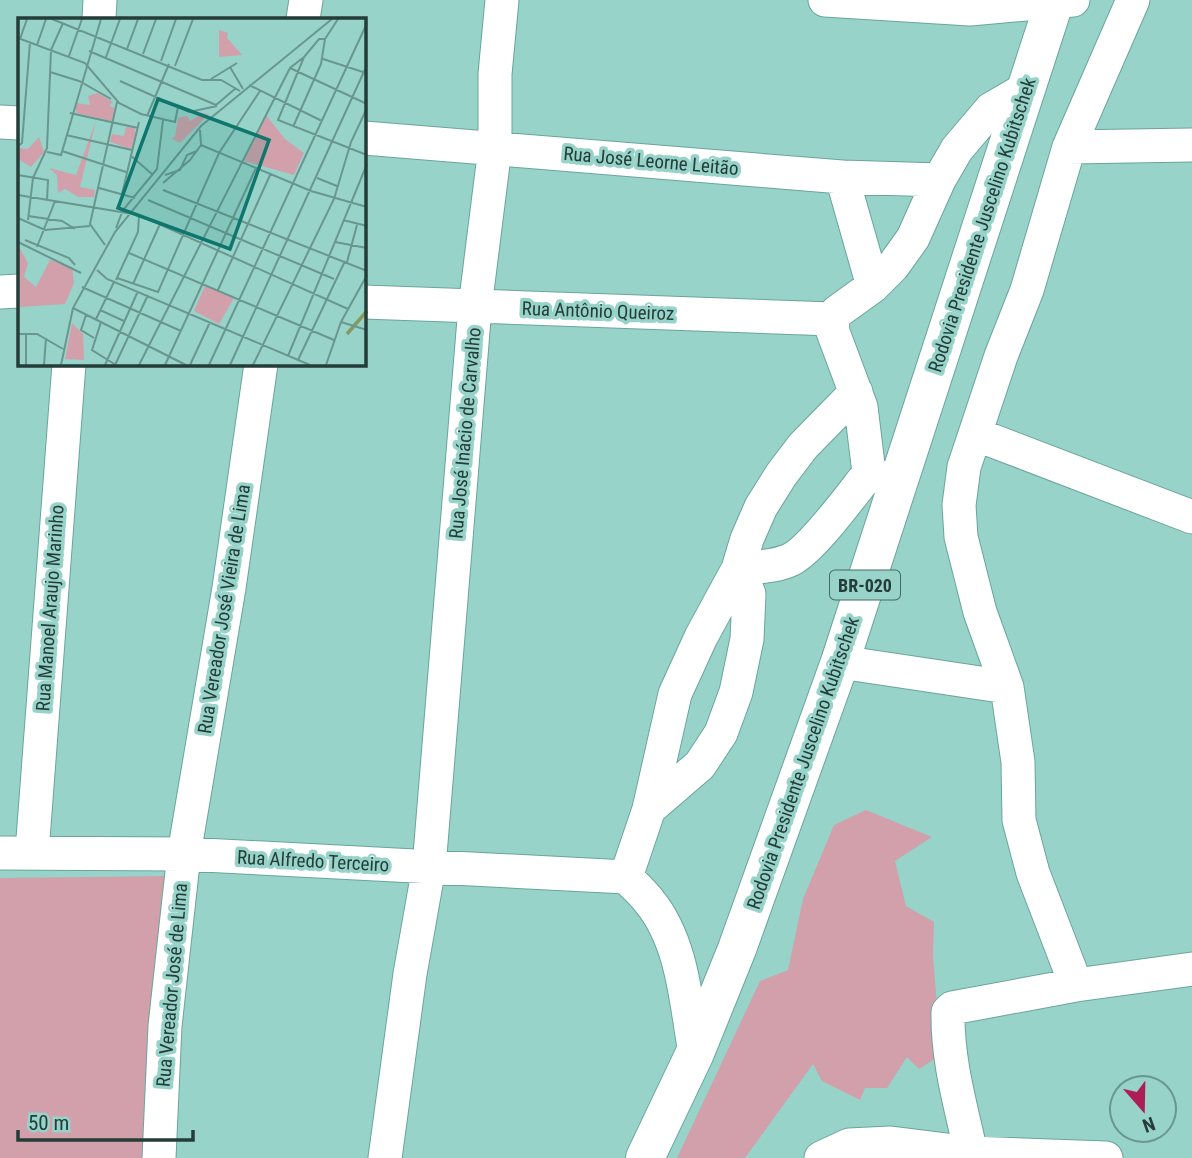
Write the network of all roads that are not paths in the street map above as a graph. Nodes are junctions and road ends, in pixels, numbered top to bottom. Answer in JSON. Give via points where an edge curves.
{"nodes":[{"id":1,"x":100,"y":0,"type":"edge"},
{"id":2,"x":306,"y":0,"type":"edge"},
{"id":3,"x":502,"y":0,"type":"edge"},
{"id":4,"x":825,"y":0,"type":"edge"},
{"id":5,"x":1055,"y":0,"type":"edge"},
{"id":6,"x":1073,"y":0,"type":"edge"},
{"id":7,"x":1133,"y":0,"type":"edge"},
{"id":8,"x":968,"y":4,"type":"edge"},
{"id":9,"x":99,"y":18,"type":"edge"},
{"id":10,"x":303,"y":18,"type":"edge"},
{"id":11,"x":1027,"y":88,"type":"junction"},
{"id":12,"x":0,"y":122,"type":"edge"},
{"id":13,"x":18,"y":123,"type":"edge"},
{"id":14,"x":366,"y":138,"type":"edge"},
{"id":15,"x":1192,"y":145,"type":"edge"},
{"id":16,"x":1069,"y":147,"type":"junction"},
{"id":17,"x":495,"y":148,"type":"junction"},
{"id":18,"x":842,"y":177,"type":"junction"},
{"id":19,"x":939,"y":180,"type":"junction"},
{"id":20,"x":873,"y":286,"type":"junction"},
{"id":21,"x":18,"y":291,"type":"edge"},
{"id":22,"x":0,"y":292,"type":"edge"},
{"id":23,"x":366,"y":302,"type":"edge"},
{"id":24,"x":475,"y":307,"type":"junction"},
{"id":25,"x":832,"y":319,"type":"junction"},
{"id":26,"x":69,"y":366,"type":"edge"},
{"id":27,"x":261,"y":366,"type":"edge"},
{"id":28,"x":856,"y":392,"type":"junction"},
{"id":29,"x":975,"y":434,"type":"junction"},
{"id":30,"x":883,"y":478,"type":"junction"},
{"id":31,"x":1192,"y":517,"type":"edge"},
{"id":32,"x":738,"y":569,"type":"junction"},
{"id":33,"x":840,"y":662,"type":"junction"},
{"id":34,"x":1007,"y":688,"type":"junction"},
{"id":35,"x":649,"y":809,"type":"junction"},
{"id":36,"x":16,"y":853,"type":"edge"},
{"id":37,"x":184,"y":854,"type":"junction"},
{"id":38,"x":429,"y":867,"type":"junction"},
{"id":39,"x":626,"y":877,"type":"junction"},
{"id":40,"x":1192,"y":969,"type":"edge"},
{"id":41,"x":1076,"y":985,"type":"junction"},
{"id":42,"x":695,"y":1053,"type":"junction"},
{"id":43,"x":971,"y":1153,"type":"junction"},
{"id":44,"x":159,"y":1158,"type":"edge"},
{"id":45,"x":385,"y":1158,"type":"edge"},
{"id":46,"x":645,"y":1158,"type":"edge"},
{"id":47,"x":821,"y":1158,"type":"edge"},
{"id":48,"x":1106,"y":1158,"type":"edge"}],
"edges":[{"from":1,"to":9,"type":"street"},
{"from":2,"to":10,"type":"street"},
{"from":3,"to":17,"type":"street","name":"Rua José Inácio de Carvalho"},
{"from":4,"to":8,"type":"street"},
{"from":5,"to":6,"type":"street"},
{"from":5,"to":8,"type":"street"},
{"from":5,"to":11,"type":"highway","name":"Rodovia Presidente Juscelino Kubitschek","number":"BR-020"},
{"from":7,"to":16,"type":"street"},
{"from":11,"to":19,"type":"street","via":[[991,109],[957,149]]},
{"from":11,"to":30,"type":"highway","name":"Rodovia Presidente Juscelino Kubitschek","number":"BR-020"},
{"from":12,"to":13,"type":"street"},
{"from":14,"to":17,"type":"street","name":"Rua José Leorne Leitão"},
{"from":15,"to":16,"type":"street"},
{"from":16,"to":29,"type":"street","via":[[1027,290]]},
{"from":17,"to":18,"type":"street","name":"Rua José Leorne Leitão"},
{"from":17,"to":24,"type":"street","name":"Rua José Inácio de Carvalho"},
{"from":18,"to":19,"type":"street","name":"Rua José Leorne Leitão"},
{"from":18,"to":20,"type":"street"},
{"from":19,"to":20,"type":"street","via":[[914,238]]},
{"from":20,"to":25,"type":"street"},
{"from":21,"to":22,"type":"street"},
{"from":23,"to":24,"type":"street","name":"Rua Antônio Queiroz"},
{"from":24,"to":25,"type":"street","name":"Rua Antônio Queiroz"},
{"from":24,"to":38,"type":"street","name":"Rua José Inácio de Carvalho"},
{"from":25,"to":28,"type":"street"},
{"from":26,"to":36,"type":"street","name":"Rua Manoel Araujo Marinho"},
{"from":27,"to":37,"type":"street","name":"Rua Vereador José Vieira de Lima"},
{"from":28,"to":30,"type":"street"},
{"from":28,"to":32,"type":"street","via":[[781,475],[757,518]]},
{"from":29,"to":31,"type":"street"},
{"from":29,"to":34,"type":"street","via":[[964,467],[961,537],[980,612]]},
{"from":30,"to":32,"type":"street","via":[[793,558]]},
{"from":30,"to":33,"type":"highway","name":"Rodovia Presidente Juscelino Kubitschek","number":"BR-020"},
{"from":32,"to":35,"type":"street","via":[[675,694]]},
{"from":32,"to":35,"type":"street","via":[[749,594],[747,639],[736,692],[721,733],[700,765]]},
{"from":33,"to":34,"type":"street"},
{"from":33,"to":42,"type":"highway","name":"Rodovia Presidente Juscelino Kubitschek","number":"BR-020"},
{"from":34,"to":41,"type":"street","via":[[1018,762],[1020,820],[1033,873]]},
{"from":35,"to":39,"type":"street"},
{"from":36,"to":37,"type":"street","name":"Rua Alfredo Terceiro"},
{"from":37,"to":38,"type":"street","name":"Rua Alfredo Terceiro"},
{"from":37,"to":44,"type":"street","name":"Rua Vereador José de Lima","via":[[165,1026]]},
{"from":38,"to":39,"type":"street","name":"Rua Alfredo Terceiro"},
{"from":38,"to":45,"type":"street","name":"Rua José Inácio de Carvalho"},
{"from":39,"to":42,"type":"street","via":[[651,902],[676,953]]},
{"from":40,"to":41,"type":"street"},
{"from":41,"to":43,"type":"street","via":[[952,1008],[948,1013],[955,1081]]},
{"from":42,"to":46,"type":"highway","name":"Rodovia Presidente Juscelino Kubitschek","number":"BR-020"},
{"from":43,"to":47,"type":"street","via":[[891,1143],[849,1145]]},
{"from":43,"to":48,"type":"street"}]}
